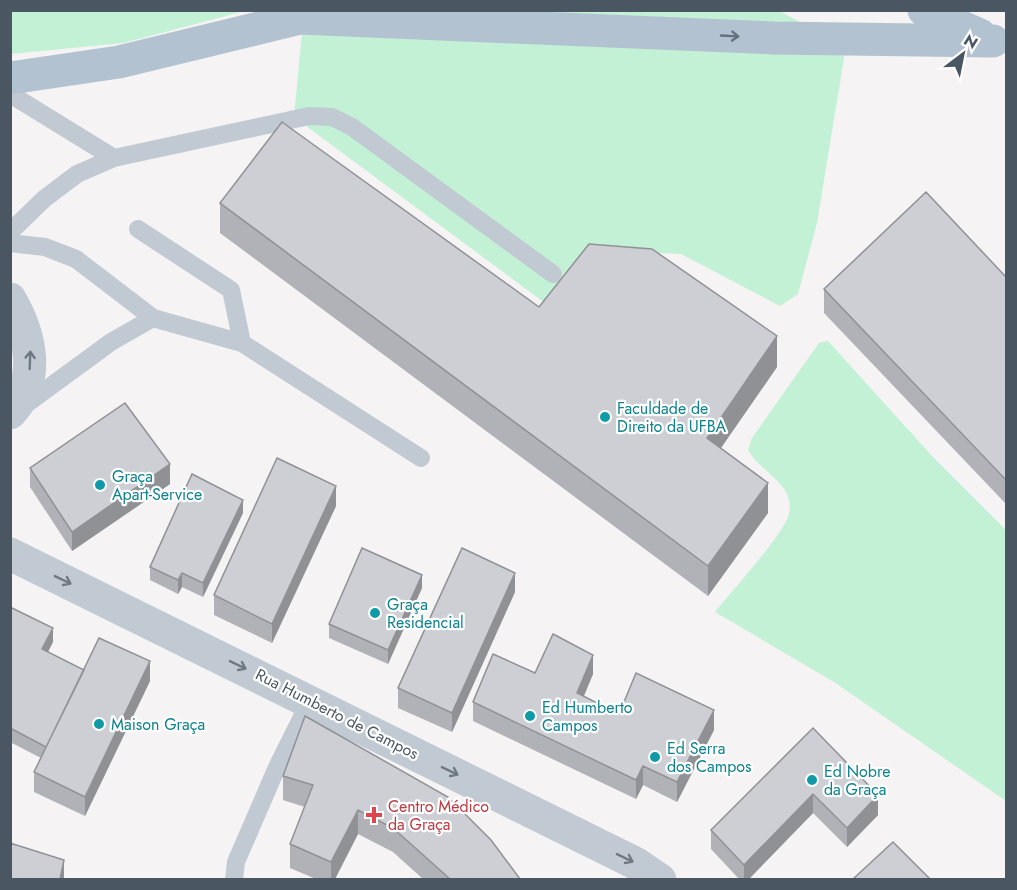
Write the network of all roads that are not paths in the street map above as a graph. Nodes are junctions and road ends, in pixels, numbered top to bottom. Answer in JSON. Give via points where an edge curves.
{"nodes":[{"id":1,"x":708,"y":10,"type":"edge"},
{"id":2,"x":924,"y":10,"type":"edge"},
{"id":3,"x":300,"y":14,"type":"edge"},
{"id":4,"x":672,"y":33,"type":"junction"},
{"id":5,"x":1000,"y":44,"type":"edge"},
{"id":6,"x":10,"y":78,"type":"edge"},
{"id":7,"x":10,"y":94,"type":"edge"},
{"id":8,"x":114,"y":158,"type":"junction"},
{"id":9,"x":138,"y":228,"type":"dead end"},
{"id":10,"x":10,"y":232,"type":"edge"},
{"id":11,"x":10,"y":243,"type":"edge"},
{"id":12,"x":553,"y":274,"type":"dead end"},
{"id":13,"x":10,"y":299,"type":"edge"},
{"id":14,"x":153,"y":318,"type":"junction"},
{"id":15,"x":242,"y":343,"type":"junction"},
{"id":16,"x":10,"y":415,"type":"edge"},
{"id":17,"x":421,"y":458,"type":"dead end"},
{"id":18,"x":10,"y":554,"type":"edge"},
{"id":19,"x":310,"y":701,"type":"junction"},
{"id":20,"x":234,"y":879,"type":"edge"},
{"id":21,"x":660,"y":879,"type":"edge"}],
"edges":[{"from":1,"to":4,"type":"main road","via":[[692,26]]},
{"from":2,"to":5,"type":"main road"},
{"from":3,"to":4,"type":"main road"},
{"from":3,"to":6,"type":"main road","via":[[119,62]]},
{"from":4,"to":5,"type":"main road","one_way":true},
{"from":7,"to":8,"type":"lane"},
{"from":8,"to":10,"type":"lane","via":[[77,174]]},
{"from":8,"to":12,"type":"lane","via":[[309,116],[332,117],[352,127]]},
{"from":9,"to":15,"type":"lane","via":[[231,290]]},
{"from":11,"to":14,"type":"lane","via":[[45,247],[76,259]]},
{"from":16,"to":13,"type":"street","one_way":true,"via":[[29,381],[30,351],[22,320]]},
{"from":14,"to":15,"type":"lane"},
{"from":14,"to":16,"type":"lane","via":[[111,342]]},
{"from":15,"to":17,"type":"lane"},
{"from":18,"to":19,"type":"street","name":"Rua Humberto de Campos","one_way":true},
{"from":19,"to":20,"type":"lane","via":[[236,862]]},
{"from":19,"to":21,"type":"street","name":"Rua Humberto de Campos","one_way":true}]}
